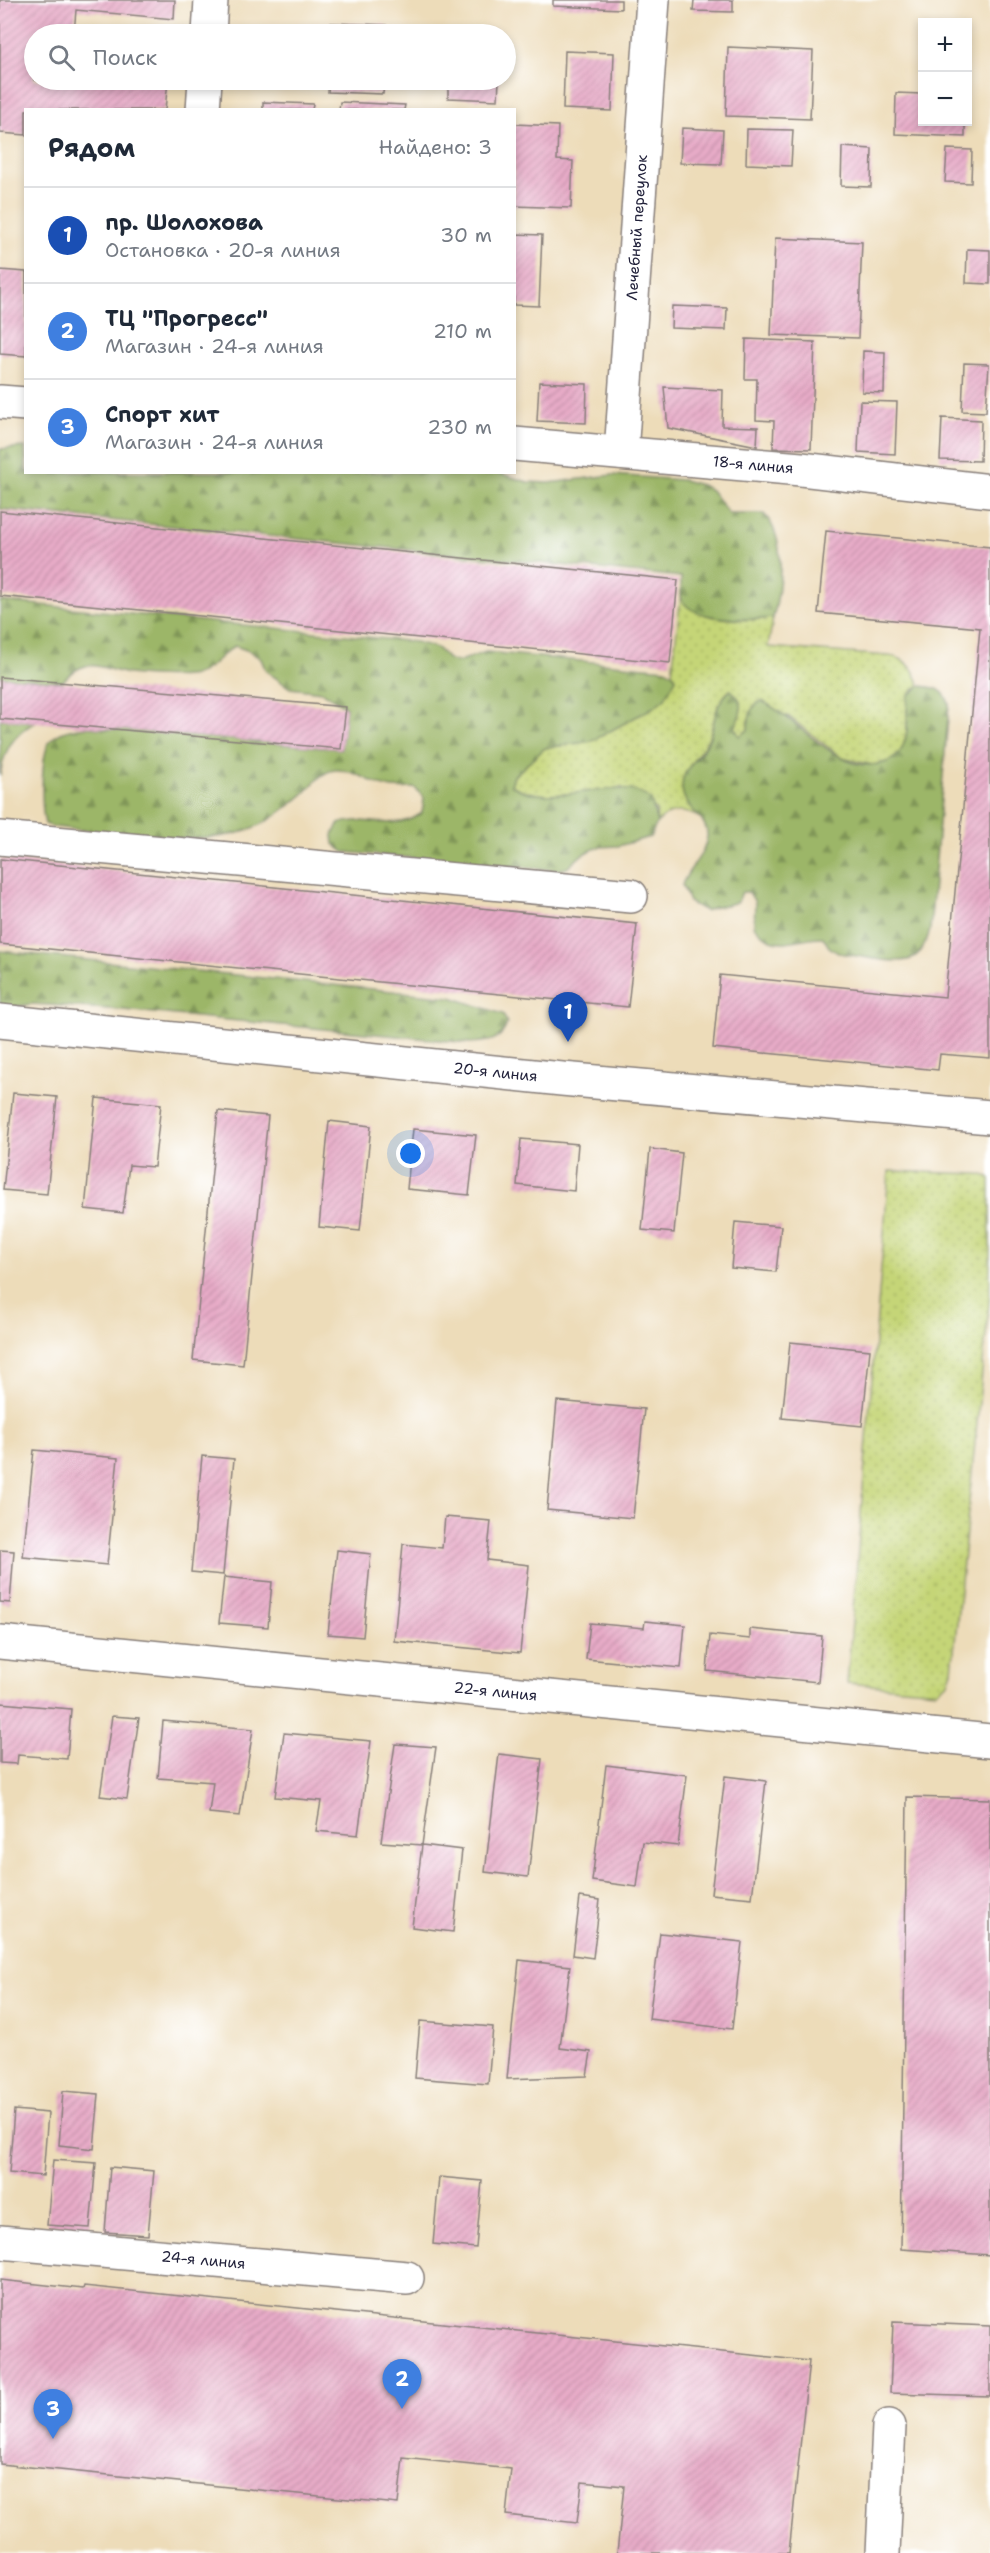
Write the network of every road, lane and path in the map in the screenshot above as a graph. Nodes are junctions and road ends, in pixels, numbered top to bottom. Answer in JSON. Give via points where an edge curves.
{"nodes":[{"id":1,"x":211,"y":0,"type":"edge"},
{"id":2,"x":653,"y":0,"type":"edge"},
{"id":3,"x":210,"y":24,"type":"edge"},
{"id":4,"x":204,"y":90,"type":"edge"},
{"id":5,"x":203,"y":108,"type":"edge"},
{"id":6,"x":0,"y":402,"type":"edge"},
{"id":7,"x":24,"y":404,"type":"edge"},
{"id":8,"x":516,"y":444,"type":"edge"},
{"id":9,"x":621,"y":453,"type":"junction"},
{"id":10,"x":990,"y":490,"type":"edge"},
{"id":11,"x":0,"y":838,"type":"edge"},
{"id":12,"x":631,"y":896,"type":"dead end"},
{"id":13,"x":0,"y":1021,"type":"edge"},
{"id":14,"x":990,"y":1117,"type":"edge"},
{"id":15,"x":0,"y":1642,"type":"edge"},
{"id":16,"x":990,"y":1741,"type":"edge"},
{"id":17,"x":0,"y":2242,"type":"edge"},
{"id":18,"x":407,"y":2278,"type":"dead end"},
{"id":19,"x":889,"y":2426,"type":"dead end"},
{"id":20,"x":883,"y":2553,"type":"edge"}],
"edges":[{"from":1,"to":3,"type":"street"},
{"from":2,"to":9,"type":"street","name":"Лечебный переулок"},
{"from":4,"to":5,"type":"street"},
{"from":6,"to":7,"type":"street"},
{"from":8,"to":9,"type":"street","name":"18-я линия"},
{"from":9,"to":10,"type":"street","name":"18-я линия"},
{"from":11,"to":12,"type":"street"},
{"from":13,"to":14,"type":"street","name":"20-я линия","via":[[562,1079]]},
{"from":15,"to":16,"type":"street","name":"22-я линия"},
{"from":17,"to":18,"type":"street","name":"24-я линия"},
{"from":19,"to":20,"type":"street"}]}
